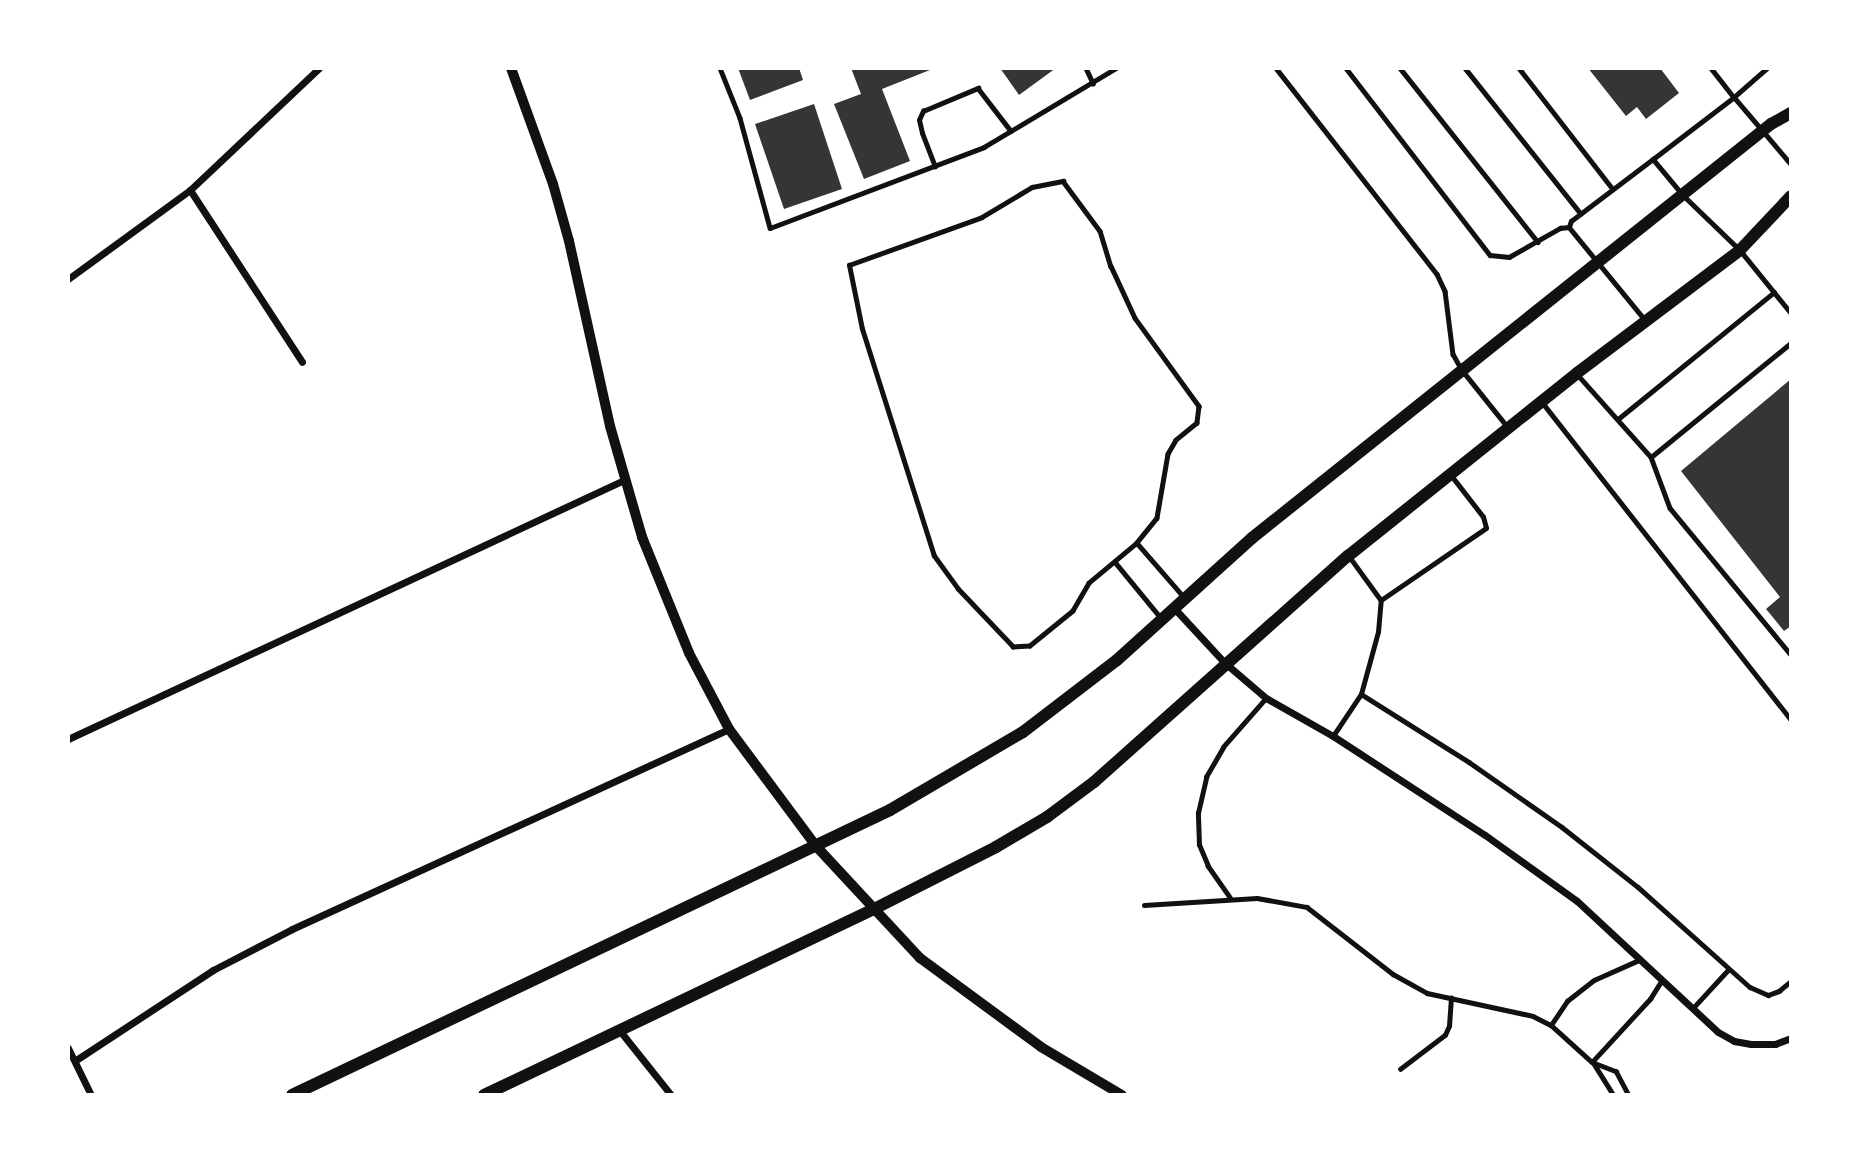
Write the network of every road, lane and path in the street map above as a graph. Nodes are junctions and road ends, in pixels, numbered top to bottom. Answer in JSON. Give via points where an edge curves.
{"nodes":[{"id":1,"x":319,"y":68,"type":"edge"},
{"id":2,"x":511,"y":68,"type":"edge"},
{"id":3,"x":720,"y":68,"type":"edge"},
{"id":4,"x":1086,"y":68,"type":"edge"},
{"id":5,"x":1116,"y":68,"type":"edge"},
{"id":6,"x":1276,"y":68,"type":"edge"},
{"id":7,"x":1346,"y":68,"type":"edge"},
{"id":8,"x":1400,"y":68,"type":"edge"},
{"id":9,"x":1465,"y":68,"type":"edge"},
{"id":10,"x":1519,"y":68,"type":"edge"},
{"id":11,"x":1711,"y":68,"type":"edge"},
{"id":12,"x":1767,"y":68,"type":"edge"},
{"id":13,"x":1093,"y":83,"type":"junction"},
{"id":14,"x":1734,"y":97,"type":"junction"},
{"id":15,"x":1791,"y":113,"type":"edge"},
{"id":16,"x":1011,"y":131,"type":"junction"},
{"id":17,"x":1762,"y":132,"type":"junction"},
{"id":18,"x":1653,"y":159,"type":"junction"},
{"id":19,"x":1791,"y":164,"type":"edge"},
{"id":20,"x":936,"y":167,"type":"junction"},
{"id":21,"x":1613,"y":188,"type":"junction"},
{"id":22,"x":190,"y":190,"type":"junction"},
{"id":23,"x":1683,"y":195,"type":"junction"},
{"id":24,"x":1788,"y":204,"type":"edge"},
{"id":25,"x":1580,"y":214,"type":"junction"},
{"id":26,"x":1569,"y":227,"type":"junction"},
{"id":27,"x":1538,"y":242,"type":"junction"},
{"id":28,"x":1740,"y":250,"type":"junction"},
{"id":29,"x":1598,"y":262,"type":"junction"},
{"id":30,"x":68,"y":279,"type":"edge"},
{"id":31,"x":1774,"y":292,"type":"junction"},
{"id":32,"x":1791,"y":313,"type":"edge"},
{"id":33,"x":1646,"y":321,"type":"junction"},
{"id":34,"x":1791,"y":343,"type":"edge"},
{"id":35,"x":302,"y":362,"type":"dead end"},
{"id":36,"x":1462,"y":370,"type":"junction"},
{"id":37,"x":1577,"y":373,"type":"junction"},
{"id":38,"x":1541,"y":401,"type":"junction"},
{"id":39,"x":1618,"y":419,"type":"junction"},
{"id":40,"x":1508,"y":427,"type":"junction"},
{"id":41,"x":1651,"y":457,"type":"junction"},
{"id":42,"x":1450,"y":474,"type":"junction"},
{"id":43,"x":624,"y":480,"type":"junction"},
{"id":44,"x":1137,"y":544,"type":"junction"},
{"id":45,"x":1348,"y":556,"type":"junction"},
{"id":46,"x":1115,"y":562,"type":"junction"},
{"id":47,"x":1184,"y":598,"type":"junction"},
{"id":48,"x":1381,"y":600,"type":"junction"},
{"id":49,"x":1174,"y":608,"type":"junction"},
{"id":50,"x":1162,"y":619,"type":"junction"},
{"id":51,"x":1791,"y":655,"type":"edge"},
{"id":52,"x":1225,"y":663,"type":"junction"},
{"id":53,"x":1361,"y":694,"type":"junction"},
{"id":54,"x":1266,"y":698,"type":"junction"},
{"id":55,"x":1791,"y":719,"type":"edge"},
{"id":56,"x":729,"y":729,"type":"junction"},
{"id":57,"x":1333,"y":736,"type":"junction"},
{"id":58,"x":68,"y":739,"type":"edge"},
{"id":59,"x":815,"y":845,"type":"junction"},
{"id":60,"x":1230,"y":898,"type":"junction"},
{"id":61,"x":1144,"y":905,"type":"dead end"},
{"id":62,"x":872,"y":910,"type":"junction"},
{"id":63,"x":1640,"y":959,"type":"junction"},
{"id":64,"x":1728,"y":970,"type":"junction"},
{"id":65,"x":1662,"y":980,"type":"junction"},
{"id":66,"x":1791,"y":981,"type":"edge"},
{"id":67,"x":1451,"y":998,"type":"junction"},
{"id":68,"x":1693,"y":1008,"type":"junction"},
{"id":69,"x":1551,"y":1025,"type":"junction"},
{"id":70,"x":620,"y":1031,"type":"junction"},
{"id":71,"x":1791,"y":1038,"type":"edge"},
{"id":72,"x":68,"y":1048,"type":"edge"},
{"id":73,"x":76,"y":1060,"type":"junction"},
{"id":74,"x":1592,"y":1062,"type":"junction"},
{"id":75,"x":1400,"y":1069,"type":"dead end"},
{"id":76,"x":91,"y":1095,"type":"edge"},
{"id":77,"x":292,"y":1095,"type":"edge"},
{"id":78,"x":484,"y":1095,"type":"edge"},
{"id":79,"x":671,"y":1095,"type":"edge"},
{"id":80,"x":1122,"y":1095,"type":"edge"},
{"id":81,"x":1613,"y":1095,"type":"edge"},
{"id":82,"x":1629,"y":1095,"type":"edge"}],
"edges":[{"from":1,"to":22,"type":"street"},
{"from":2,"to":43,"type":"street","via":[[569,241]]},
{"from":3,"to":20,"type":"lane","via":[[740,118],[771,228]]},
{"from":4,"to":13,"type":"lane"},
{"from":5,"to":13,"type":"lane"},
{"from":6,"to":36,"type":"lane","via":[[1437,274],[1445,291],[1450,345]]},
{"from":7,"to":27,"type":"lane","via":[[1490,255],[1509,257]]},
{"from":8,"to":27,"type":"lane"},
{"from":9,"to":25,"type":"lane"},
{"from":10,"to":21,"type":"lane"},
{"from":11,"to":14,"type":"lane"},
{"from":12,"to":14,"type":"lane"},
{"from":13,"to":16,"type":"lane"},
{"from":14,"to":17,"type":"lane"},
{"from":14,"to":18,"type":"lane"},
{"from":15,"to":17,"type":"main road"},
{"from":16,"to":20,"type":"lane"},
{"from":16,"to":20,"type":"lane","via":[[978,88],[923,111],[919,120],[922,133]]},
{"from":17,"to":19,"type":"lane"},
{"from":17,"to":23,"type":"main road"},
{"from":18,"to":21,"type":"lane"},
{"from":18,"to":23,"type":"lane"},
{"from":21,"to":25,"type":"lane"},
{"from":22,"to":30,"type":"street"},
{"from":22,"to":35,"type":"street"},
{"from":23,"to":28,"type":"lane"},
{"from":23,"to":29,"type":"main road"},
{"from":24,"to":28,"type":"main road"},
{"from":25,"to":26,"type":"lane"},
{"from":26,"to":27,"type":"lane"},
{"from":26,"to":29,"type":"lane"},
{"from":28,"to":31,"type":"lane"},
{"from":28,"to":33,"type":"main road"},
{"from":29,"to":33,"type":"lane"},
{"from":29,"to":36,"type":"main road"},
{"from":31,"to":32,"type":"lane"},
{"from":31,"to":39,"type":"lane"},
{"from":33,"to":37,"type":"main road"},
{"from":34,"to":41,"type":"lane"},
{"from":36,"to":40,"type":"lane"},
{"from":36,"to":47,"type":"main road"},
{"from":37,"to":38,"type":"main road"},
{"from":37,"to":39,"type":"lane"},
{"from":38,"to":40,"type":"main road"},
{"from":38,"to":55,"type":"lane"},
{"from":39,"to":41,"type":"lane"},
{"from":40,"to":42,"type":"main road"},
{"from":41,"to":51,"type":"lane","via":[[1670,508]]},
{"from":42,"to":45,"type":"main road"},
{"from":42,"to":48,"type":"lane","via":[[1483,517],[1486,528]]},
{"from":43,"to":56,"type":"street","via":[[661,590]]},
{"from":43,"to":58,"type":"street"},
{"from":44,"to":46,"type":"lane"},
{"from":44,"to":46,"type":"lane","via":[[1157,518],[1168,454],[1197,422],[1199,406],[1136,318],[1100,231],[1063,181],[1032,187],[982,216],[849,265],[862,329],[934,556],[977,610],[1013,647],[1030,646],[1073,611],[1089,583]]},
{"from":44,"to":47,"type":"lane"},
{"from":45,"to":48,"type":"lane"},
{"from":45,"to":52,"type":"main road"},
{"from":46,"to":50,"type":"lane"},
{"from":47,"to":49,"type":"main road"},
{"from":48,"to":53,"type":"lane","via":[[1376,643]]},
{"from":49,"to":50,"type":"main road"},
{"from":49,"to":52,"type":"street"},
{"from":50,"to":59,"type":"main road","via":[[1023,732],[890,810]]},
{"from":52,"to":54,"type":"street"},
{"from":52,"to":62,"type":"main road","via":[[1094,782],[1046,817]]},
{"from":53,"to":57,"type":"lane"},
{"from":53,"to":64,"type":"lane","via":[[1562,827],[1638,887]]},
{"from":54,"to":57,"type":"street"},
{"from":54,"to":60,"type":"lane","via":[[1223,747],[1206,777],[1198,813],[1199,845]]},
{"from":56,"to":59,"type":"street"},
{"from":56,"to":73,"type":"street","via":[[292,929],[213,970]]},
{"from":57,"to":63,"type":"street","via":[[1539,873]]},
{"from":59,"to":62,"type":"street"},
{"from":59,"to":77,"type":"main road"},
{"from":60,"to":61,"type":"lane"},
{"from":60,"to":67,"type":"lane","via":[[1307,907],[1393,974],[1427,993]]},
{"from":62,"to":70,"type":"main road"},
{"from":62,"to":80,"type":"street","via":[[962,992],[1041,1048]]},
{"from":63,"to":65,"type":"street"},
{"from":63,"to":69,"type":"lane","via":[[1594,980],[1567,1001]]},
{"from":64,"to":66,"type":"lane","via":[[1763,994],[1779,991]]},
{"from":64,"to":68,"type":"lane"},
{"from":65,"to":68,"type":"street"},
{"from":65,"to":74,"type":"lane"},
{"from":67,"to":69,"type":"lane","via":[[1533,1016]]},
{"from":67,"to":75,"type":"lane","via":[[1445,1035]]},
{"from":68,"to":71,"type":"street","via":[[1734,1041],[1775,1044]]},
{"from":69,"to":74,"type":"lane"},
{"from":70,"to":78,"type":"main road"},
{"from":70,"to":79,"type":"street"},
{"from":72,"to":73,"type":"street"},
{"from":73,"to":76,"type":"street"},
{"from":74,"to":81,"type":"lane"},
{"from":74,"to":82,"type":"lane","via":[[1616,1071]]}]}
